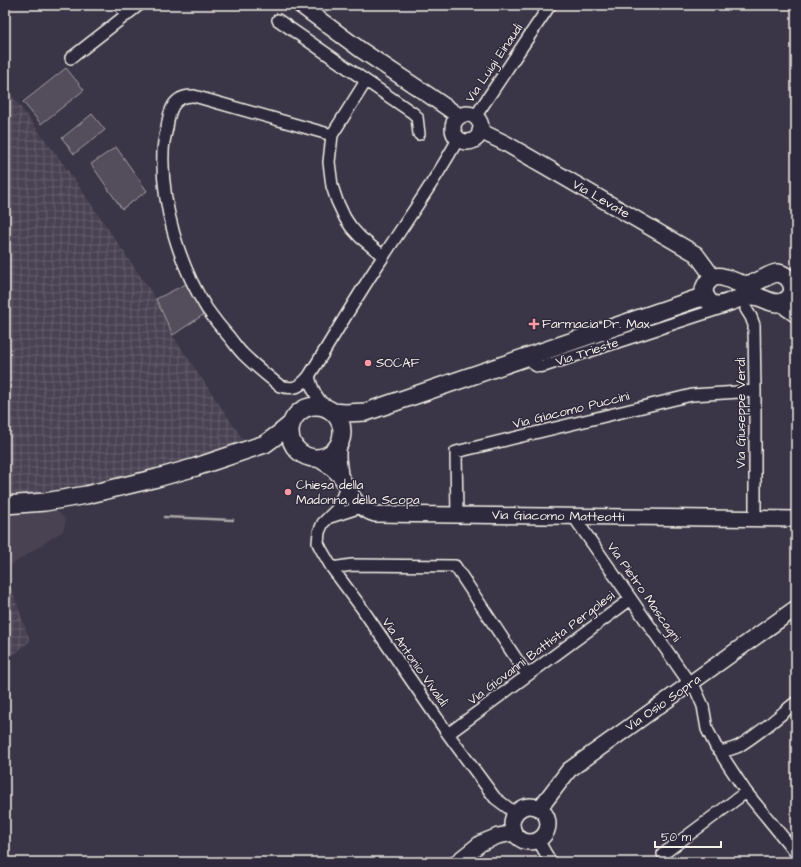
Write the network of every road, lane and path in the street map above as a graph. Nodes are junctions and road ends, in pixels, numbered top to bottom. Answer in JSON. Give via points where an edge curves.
{"nodes":[{"id":1,"x":119,"y":5,"type":"edge"},
{"id":2,"x":139,"y":5,"type":"edge"},
{"id":3,"x":300,"y":5,"type":"edge"},
{"id":4,"x":550,"y":5,"type":"edge"},
{"id":5,"x":126,"y":15,"type":"junction"},
{"id":6,"x":278,"y":20,"type":"dead end"},
{"id":7,"x":71,"y":58,"type":"dead end"},
{"id":8,"x":366,"y":81,"type":"junction"},
{"id":9,"x":459,"y":116,"type":"junction"},
{"id":10,"x":478,"y":124,"type":"junction"},
{"id":11,"x":419,"y":134,"type":"dead end"},
{"id":12,"x":332,"y":135,"type":"junction"},
{"id":13,"x":458,"y":139,"type":"junction"},
{"id":14,"x":383,"y":256,"type":"junction"},
{"id":15,"x":713,"y":277,"type":"junction"},
{"id":16,"x":793,"y":278,"type":"edge"},
{"id":17,"x":706,"y":297,"type":"junction"},
{"id":18,"x":779,"y":303,"type":"junction"},
{"id":19,"x":743,"y":307,"type":"joint"},
{"id":20,"x":796,"y":317,"type":"edge"},
{"id":21,"x":530,"y":356,"type":"junction"},
{"id":22,"x":309,"y":376,"type":"junction"},
{"id":23,"x":755,"y":391,"type":"junction"},
{"id":24,"x":328,"y":409,"type":"junction"},
{"id":25,"x":366,"y":412,"type":"junction"},
{"id":26,"x":291,"y":424,"type":"junction"},
{"id":27,"x":340,"y":441,"type":"junction"},
{"id":28,"x":265,"y":444,"type":"junction"},
{"id":29,"x":296,"y":449,"type":"junction"},
{"id":30,"x":316,"y":458,"type":"junction"},
{"id":31,"x":343,"y":480,"type":"junction"},
{"id":32,"x":5,"y":505,"type":"edge"},
{"id":33,"x":361,"y":507,"type":"junction"},
{"id":34,"x":457,"y":515,"type":"junction"},
{"id":35,"x":330,"y":517,"type":"junction"},
{"id":36,"x":574,"y":517,"type":"junction"},
{"id":37,"x":755,"y":518,"type":"junction"},
{"id":38,"x":796,"y":519,"type":"edge"},
{"id":39,"x":332,"y":568,"type":"junction"},
{"id":40,"x":631,"y":598,"type":"junction"},
{"id":41,"x":796,"y":608,"type":"edge"},
{"id":42,"x":527,"y":675,"type":"junction"},
{"id":43,"x":690,"y":684,"type":"junction"},
{"id":44,"x":796,"y":702,"type":"edge"},
{"id":45,"x":448,"y":734,"type":"junction"},
{"id":46,"x":721,"y":752,"type":"junction"},
{"id":47,"x":746,"y":792,"type":"junction"},
{"id":48,"x":540,"y":808,"type":"junction"},
{"id":49,"x":515,"y":813,"type":"junction"},
{"id":50,"x":514,"y":833,"type":"junction"},
{"id":51,"x":538,"y":840,"type":"junction"},
{"id":52,"x":796,"y":852,"type":"edge"},
{"id":53,"x":663,"y":854,"type":"dead end"},
{"id":54,"x":457,"y":862,"type":"edge"},
{"id":55,"x":551,"y":862,"type":"edge"}],
"edges":[{"from":1,"to":5,"type":"street"},
{"from":2,"to":5,"type":"street"},
{"from":3,"to":9,"type":"street"},
{"from":4,"to":10,"type":"street","name":"Via Luigi Einaudi"},
{"from":5,"to":7,"type":"street"},
{"from":6,"to":8,"type":"street"},
{"from":8,"to":11,"type":"street","via":[[417,117]]},
{"from":8,"to":12,"type":"street"},
{"from":9,"to":10,"type":"street","via":[[470,114]]},
{"from":9,"to":13,"type":"street","via":[[452,128]]},
{"from":10,"to":13,"type":"street","via":[[479,135],[474,140],[466,142]]},
{"from":10,"to":15,"type":"street","name":"Via Levate","via":[[512,147],[696,254]]},
{"from":12,"to":14,"type":"street","via":[[329,162],[337,202],[351,227]]},
{"from":12,"to":22,"type":"street","via":[[189,96],[180,98],[171,109],[163,152],[165,189],[180,253],[194,286],[208,309],[242,354],[280,386],[295,388]]},
{"from":13,"to":14,"type":"street"},
{"from":14,"to":22,"type":"street"},
{"from":15,"to":16,"type":"main road","via":[[720,276],[748,284],[777,273]]},
{"from":15,"to":17,"type":"main road","via":[[704,287]]},
{"from":16,"to":18,"type":"main road","via":[[791,295]]},
{"from":17,"to":18,"type":"main road","via":[[716,305],[752,296]]},
{"from":17,"to":21,"type":"main road","name":"Via Trieste"},
{"from":18,"to":20,"type":"street"},
{"from":19,"to":21,"type":"street","name":"Via Trieste","via":[[729,306],[544,366],[534,365]]},
{"from":19,"to":23,"type":"street","name":"Via Giuseppe Verdi","via":[[754,325]]},
{"from":21,"to":25,"type":"main road","name":"Via Trieste"},
{"from":22,"to":24,"type":"street","via":[[316,396]]},
{"from":23,"to":34,"type":"street","name":"Via Giacomo Puccini","via":[[692,395],[456,452]]},
{"from":23,"to":37,"type":"street","name":"Via Giuseppe Verdi"},
{"from":24,"to":25,"type":"main road","via":[[344,413]]},
{"from":24,"to":26,"type":"main road","via":[[314,406],[304,408]]},
{"from":24,"to":27,"type":"main road","via":[[340,423]]},
{"from":25,"to":27,"type":"main road","via":[[347,429]]},
{"from":26,"to":28,"type":"main road"},
{"from":26,"to":29,"type":"main road","via":[[290,437]]},
{"from":27,"to":30,"type":"main road","via":[[330,453]]},
{"from":27,"to":31,"type":"street","via":[[338,458]]},
{"from":28,"to":29,"type":"main road"},
{"from":28,"to":32,"type":"main road","via":[[136,484],[45,502]]},
{"from":29,"to":30,"type":"main road"},
{"from":30,"to":31,"type":"street","via":[[328,465]]},
{"from":31,"to":33,"type":"street"},
{"from":31,"to":35,"type":"street","name":"Via Antonio Vivaldi","via":[[343,495]]},
{"from":33,"to":34,"type":"street","name":"Via Giacomo Matteotti","via":[[375,514]]},
{"from":33,"to":35,"type":"street"},
{"from":34,"to":36,"type":"street","name":"Via Giacomo Matteotti"},
{"from":35,"to":39,"type":"street","name":"Via Antonio Vivaldi","via":[[323,523],[318,543]]},
{"from":36,"to":37,"type":"street","name":"Via Giacomo Matteotti"},
{"from":36,"to":40,"type":"street","name":"Via Pietro Mascagni"},
{"from":37,"to":38,"type":"street","name":"Via Giacomo Matteotti"},
{"from":39,"to":42,"type":"street","via":[[352,565],[455,566]]},
{"from":39,"to":45,"type":"street","name":"Via Antonio Vivaldi"},
{"from":40,"to":42,"type":"street","name":"Via Giovanni Battista Pergolesi"},
{"from":40,"to":43,"type":"street","name":"Via Pietro Mascagni"},
{"from":41,"to":43,"type":"street","name":"Via Osio Sopra"},
{"from":42,"to":45,"type":"street","name":"Via Giovanni Battista Pergolesi"},
{"from":43,"to":46,"type":"street","name":"Via Pietro Mascagni","via":[[695,688],[703,706],[707,729]]},
{"from":43,"to":48,"type":"street","name":"Via Osio Sopra","via":[[569,770]]},
{"from":44,"to":46,"type":"street","via":[[738,746]]},
{"from":45,"to":49,"type":"street","name":"Via Antonio Vivaldi","via":[[495,798]]},
{"from":46,"to":47,"type":"street","name":"Via Pietro Mascagni"},
{"from":47,"to":52,"type":"street","name":"Via Pietro Mascagni"},
{"from":47,"to":53,"type":"street"},
{"from":48,"to":49,"type":"street","via":[[529,805]]},
{"from":48,"to":51,"type":"street","via":[[547,816],[548,827],[543,837]]},
{"from":49,"to":50,"type":"street","via":[[512,823]]},
{"from":50,"to":51,"type":"street","via":[[528,842]]},
{"from":50,"to":54,"type":"street","via":[[481,843]]},
{"from":51,"to":55,"type":"street"}]}
